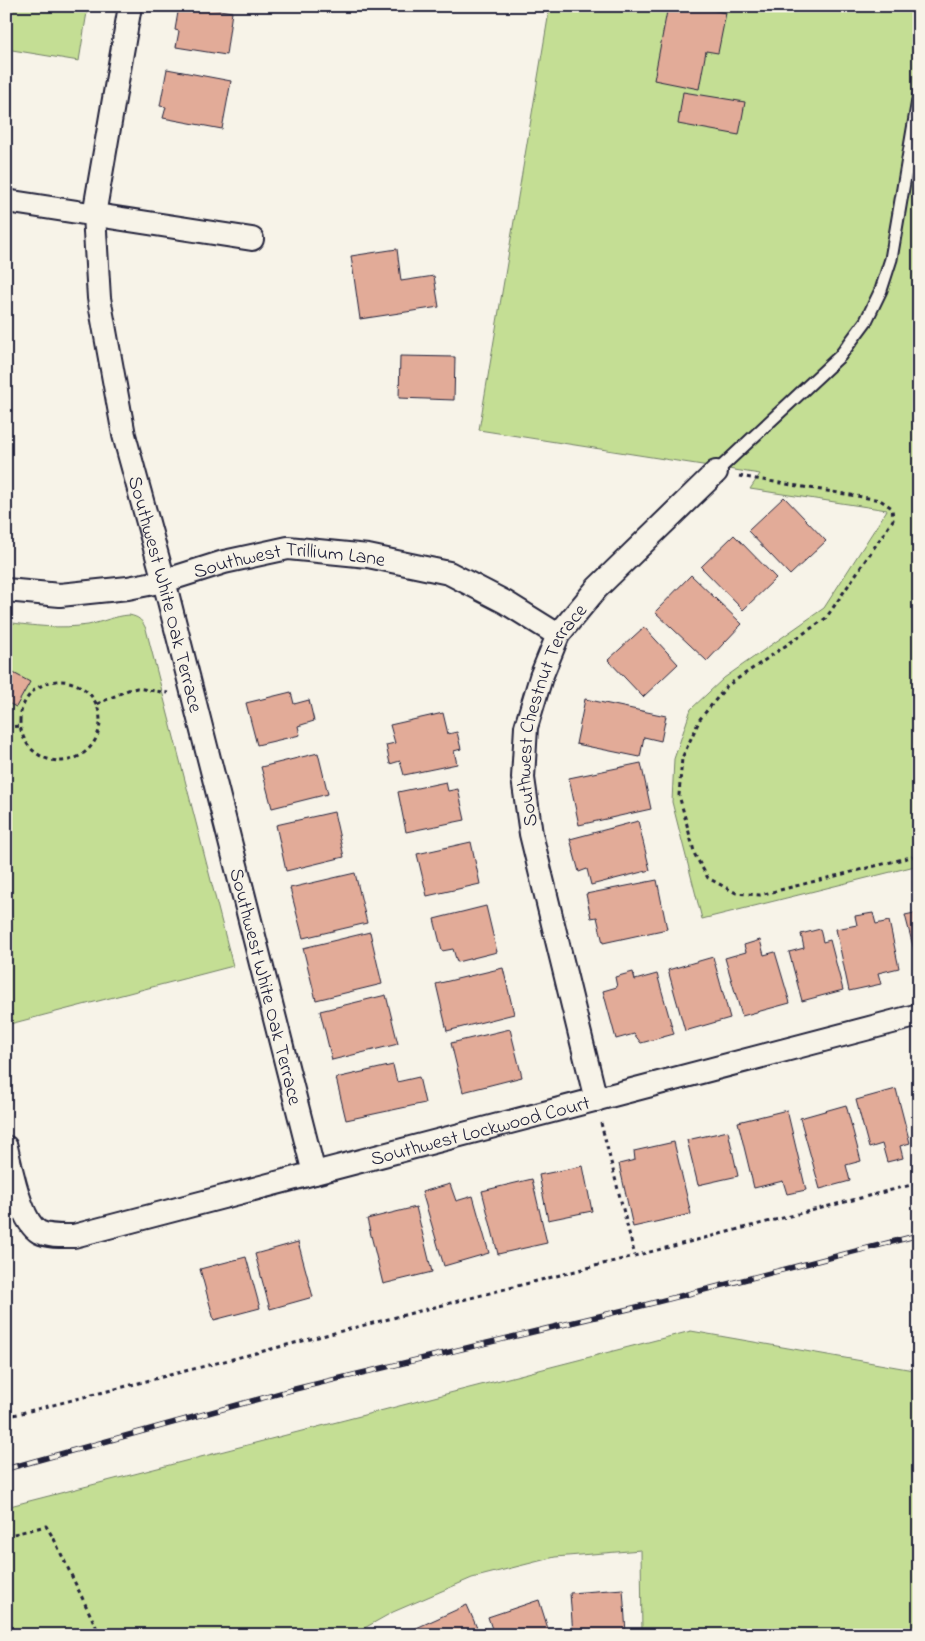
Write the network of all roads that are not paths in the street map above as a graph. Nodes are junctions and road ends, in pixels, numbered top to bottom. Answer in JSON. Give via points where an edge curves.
{"nodes":[{"id":1,"x":130,"y":6,"type":"edge"},
{"id":2,"x":919,"y":94,"type":"edge"},
{"id":3,"x":6,"y":201,"type":"edge"},
{"id":4,"x":94,"y":215,"type":"junction"},
{"id":5,"x":252,"y":239,"type":"dead end"},
{"id":6,"x":716,"y":472,"type":"joint"},
{"id":7,"x":164,"y":581,"type":"junction"},
{"id":8,"x":6,"y":590,"type":"edge"},
{"id":9,"x":558,"y":635,"type":"junction"},
{"id":10,"x":919,"y":1016,"type":"edge"},
{"id":11,"x":596,"y":1100,"type":"junction"},
{"id":12,"x":6,"y":1147,"type":"edge"},
{"id":13,"x":314,"y":1173,"type":"junction"}],
"edges":[{"from":1,"to":4,"type":"street","name":"Southwest White Oak Terrace"},
{"from":2,"to":6,"type":"lane","via":[[891,259],[866,321],[840,356]]},
{"from":3,"to":4,"type":"street"},
{"from":4,"to":5,"type":"street"},
{"from":4,"to":7,"type":"street","name":"Southwest White Oak Terrace","via":[[99,298],[124,435]]},
{"from":6,"to":9,"type":"street","name":"Southwest Chestnut Terrace","via":[[597,588]]},
{"from":7,"to":8,"type":"street","name":"Southwest Trillium Lane","via":[[60,595]]},
{"from":7,"to":9,"type":"street","name":"Southwest Trillium Lane","via":[[224,562],[288,548],[368,556],[449,573]]},
{"from":7,"to":13,"type":"street","name":"Southwest White Oak Terrace"},
{"from":9,"to":11,"type":"street","name":"Southwest Chestnut Terrace","via":[[526,727],[522,778],[531,834]]},
{"from":10,"to":11,"type":"street","name":"Southwest Lockwood Court"},
{"from":11,"to":13,"type":"street","name":"Southwest Lockwood Court"},
{"from":12,"to":13,"type":"street","name":"Southwest Lockwood Court","via":[[27,1219],[39,1232],[54,1236],[74,1236]]}]}
